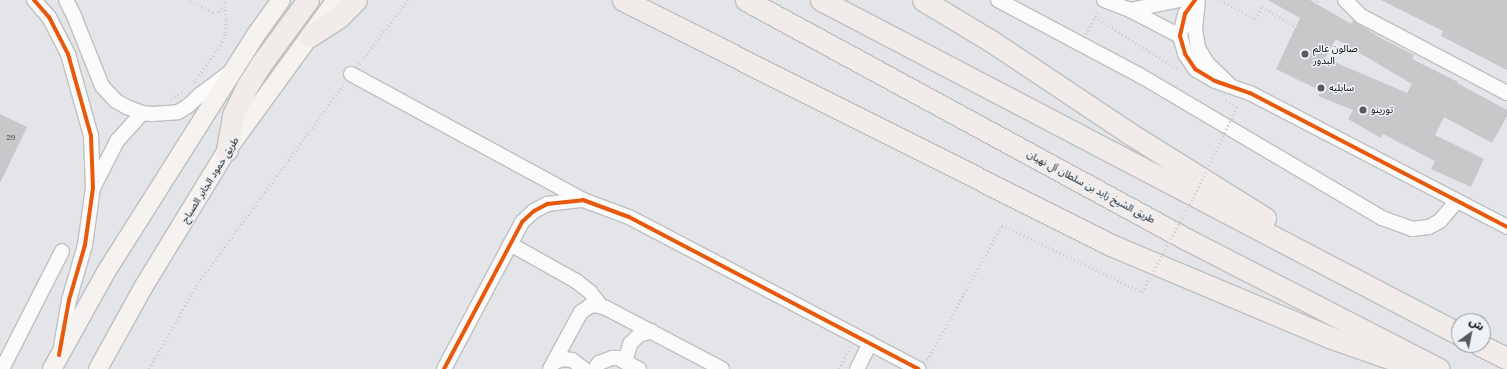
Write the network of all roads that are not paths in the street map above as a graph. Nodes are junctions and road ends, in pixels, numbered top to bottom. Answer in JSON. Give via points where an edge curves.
{"nodes":[{"id":1,"x":34,"y":0,"type":"edge"},
{"id":2,"x":66,"y":0,"type":"edge"},
{"id":3,"x":281,"y":0,"type":"edge"},
{"id":4,"x":308,"y":0,"type":"edge"},
{"id":5,"x":336,"y":0,"type":"edge"},
{"id":6,"x":356,"y":0,"type":"edge"},
{"id":7,"x":623,"y":0,"type":"edge"},
{"id":8,"x":746,"y":0,"type":"edge"},
{"id":9,"x":821,"y":0,"type":"edge"},
{"id":10,"x":923,"y":0,"type":"edge"},
{"id":11,"x":998,"y":0,"type":"edge"},
{"id":12,"x":1105,"y":0,"type":"edge"},
{"id":13,"x":1179,"y":0,"type":"edge"},
{"id":14,"x":1196,"y":0,"type":"edge"},
{"id":15,"x":1345,"y":0,"type":"edge"},
{"id":16,"x":1130,"y":10,"type":"junction"},
{"id":17,"x":310,"y":36,"type":"junction"},
{"id":18,"x":1180,"y":36,"type":"junction"},
{"id":19,"x":232,"y":71,"type":"junction"},
{"id":20,"x":351,"y":74,"type":"road end"},
{"id":21,"x":1231,"y":86,"type":"junction"},
{"id":22,"x":1507,"y":93,"type":"edge"},
{"id":23,"x":142,"y":113,"type":"junction"},
{"id":24,"x":227,"y":150,"type":"junction"},
{"id":25,"x":93,"y":188,"type":"junction"},
{"id":26,"x":583,"y":200,"type":"junction"},
{"id":27,"x":1457,"y":201,"type":"junction"},
{"id":28,"x":1507,"y":227,"type":"edge"},
{"id":29,"x":510,"y":244,"type":"junction"},
{"id":30,"x":62,"y":251,"type":"dead end"},
{"id":31,"x":1380,"y":292,"type":"junction"},
{"id":32,"x":601,"y":306,"type":"junction"},
{"id":33,"x":1451,"y":330,"type":"edge"},
{"id":34,"x":651,"y":331,"type":"junction"},
{"id":35,"x":870,"y":343,"type":"junction"},
{"id":36,"x":1491,"y":351,"type":"edge"},
{"id":37,"x":1507,"y":359,"type":"edge"},
{"id":38,"x":55,"y":362,"type":"edge"},
{"id":39,"x":625,"y":362,"type":"junction"},
{"id":40,"x":552,"y":365,"type":"edge"},
{"id":41,"x":922,"y":366,"type":"edge"},
{"id":42,"x":2,"y":369,"type":"edge"},
{"id":43,"x":98,"y":369,"type":"edge"},
{"id":44,"x":444,"y":369,"type":"edge"},
{"id":45,"x":584,"y":369,"type":"edge"},
{"id":46,"x":595,"y":369,"type":"edge"},
{"id":47,"x":639,"y":369,"type":"edge"},
{"id":48,"x":722,"y":369,"type":"edge"},
{"id":49,"x":857,"y":369,"type":"edge"},
{"id":50,"x":1421,"y":369,"type":"edge"},
{"id":51,"x":1439,"y":369,"type":"edge"}],
"edges":[{"from":1,"to":25,"type":"street","via":[[48,17],[68,54],[91,136]]},
{"from":2,"to":23,"type":"street","via":[[102,86],[116,101]]},
{"from":3,"to":19,"type":"main road"},
{"from":4,"to":24,"type":"highway","via":[[246,88],[233,114]]},
{"from":5,"to":17,"type":"main road","name":"طريق حمود الجابر الصباح"},
{"from":6,"to":17,"type":"highway","via":[[339,17]]},
{"from":7,"to":50,"type":"highway","via":[[1114,246],[1329,337]]},
{"from":8,"to":51,"type":"highway","name":"طريق الشيخ زايد بن سلطان آل نهيان","via":[[1186,239]]},
{"from":9,"to":31,"type":"highway"},
{"from":10,"to":31,"type":"highway","via":[[991,41],[1132,135]]},
{"from":11,"to":27,"type":"street","via":[[1148,80],[1382,218],[1412,229],[1429,227],[1440,220]]},
{"from":12,"to":16,"type":"street"},
{"from":13,"to":16,"type":"street"},
{"from":14,"to":18,"type":"street","via":[[1185,14]]},
{"from":14,"to":21,"type":"street","via":[[1195,29],[1198,48],[1207,62]]},
{"from":15,"to":22,"type":"street","via":[[1361,16]]},
{"from":16,"to":18,"type":"street"},
{"from":17,"to":24,"type":"main road","name":"طريق حمود الجابر الصباح"},
{"from":18,"to":21,"type":"street","via":[[1185,54],[1195,69],[1215,81]]},
{"from":19,"to":23,"type":"street","via":[[178,112],[163,115]]},
{"from":19,"to":38,"type":"main road","via":[[106,272]]},
{"from":20,"to":26,"type":"street"},
{"from":21,"to":27,"type":"street","via":[[1250,93]]},
{"from":23,"to":25,"type":"street","via":[[117,141]]},
{"from":24,"to":43,"type":"main road","name":"طريق حمود الجابر الصباح","via":[[144,286]]},
{"from":25,"to":38,"type":"street","via":[[85,245]]},
{"from":26,"to":29,"type":"street","via":[[547,204],[534,211],[522,222]]},
{"from":26,"to":35,"type":"street","via":[[629,217]]},
{"from":27,"to":28,"type":"street"},
{"from":29,"to":32,"type":"street","via":[[576,281],[590,292]]},
{"from":29,"to":44,"type":"street"},
{"from":30,"to":42,"type":"street"},
{"from":31,"to":33,"type":"highway"},
{"from":32,"to":34,"type":"street"},
{"from":32,"to":40,"type":"street","via":[[590,306],[581,312]]},
{"from":34,"to":39,"type":"street","via":[[639,335],[630,344]]},
{"from":34,"to":48,"type":"street"},
{"from":35,"to":41,"type":"street"},
{"from":35,"to":49,"type":"street"},
{"from":36,"to":37,"type":"highway"},
{"from":39,"to":46,"type":"street","via":[[612,358],[605,359]]},
{"from":39,"to":47,"type":"street"},
{"from":40,"to":45,"type":"street","via":[[563,359],[572,360]]}]}
